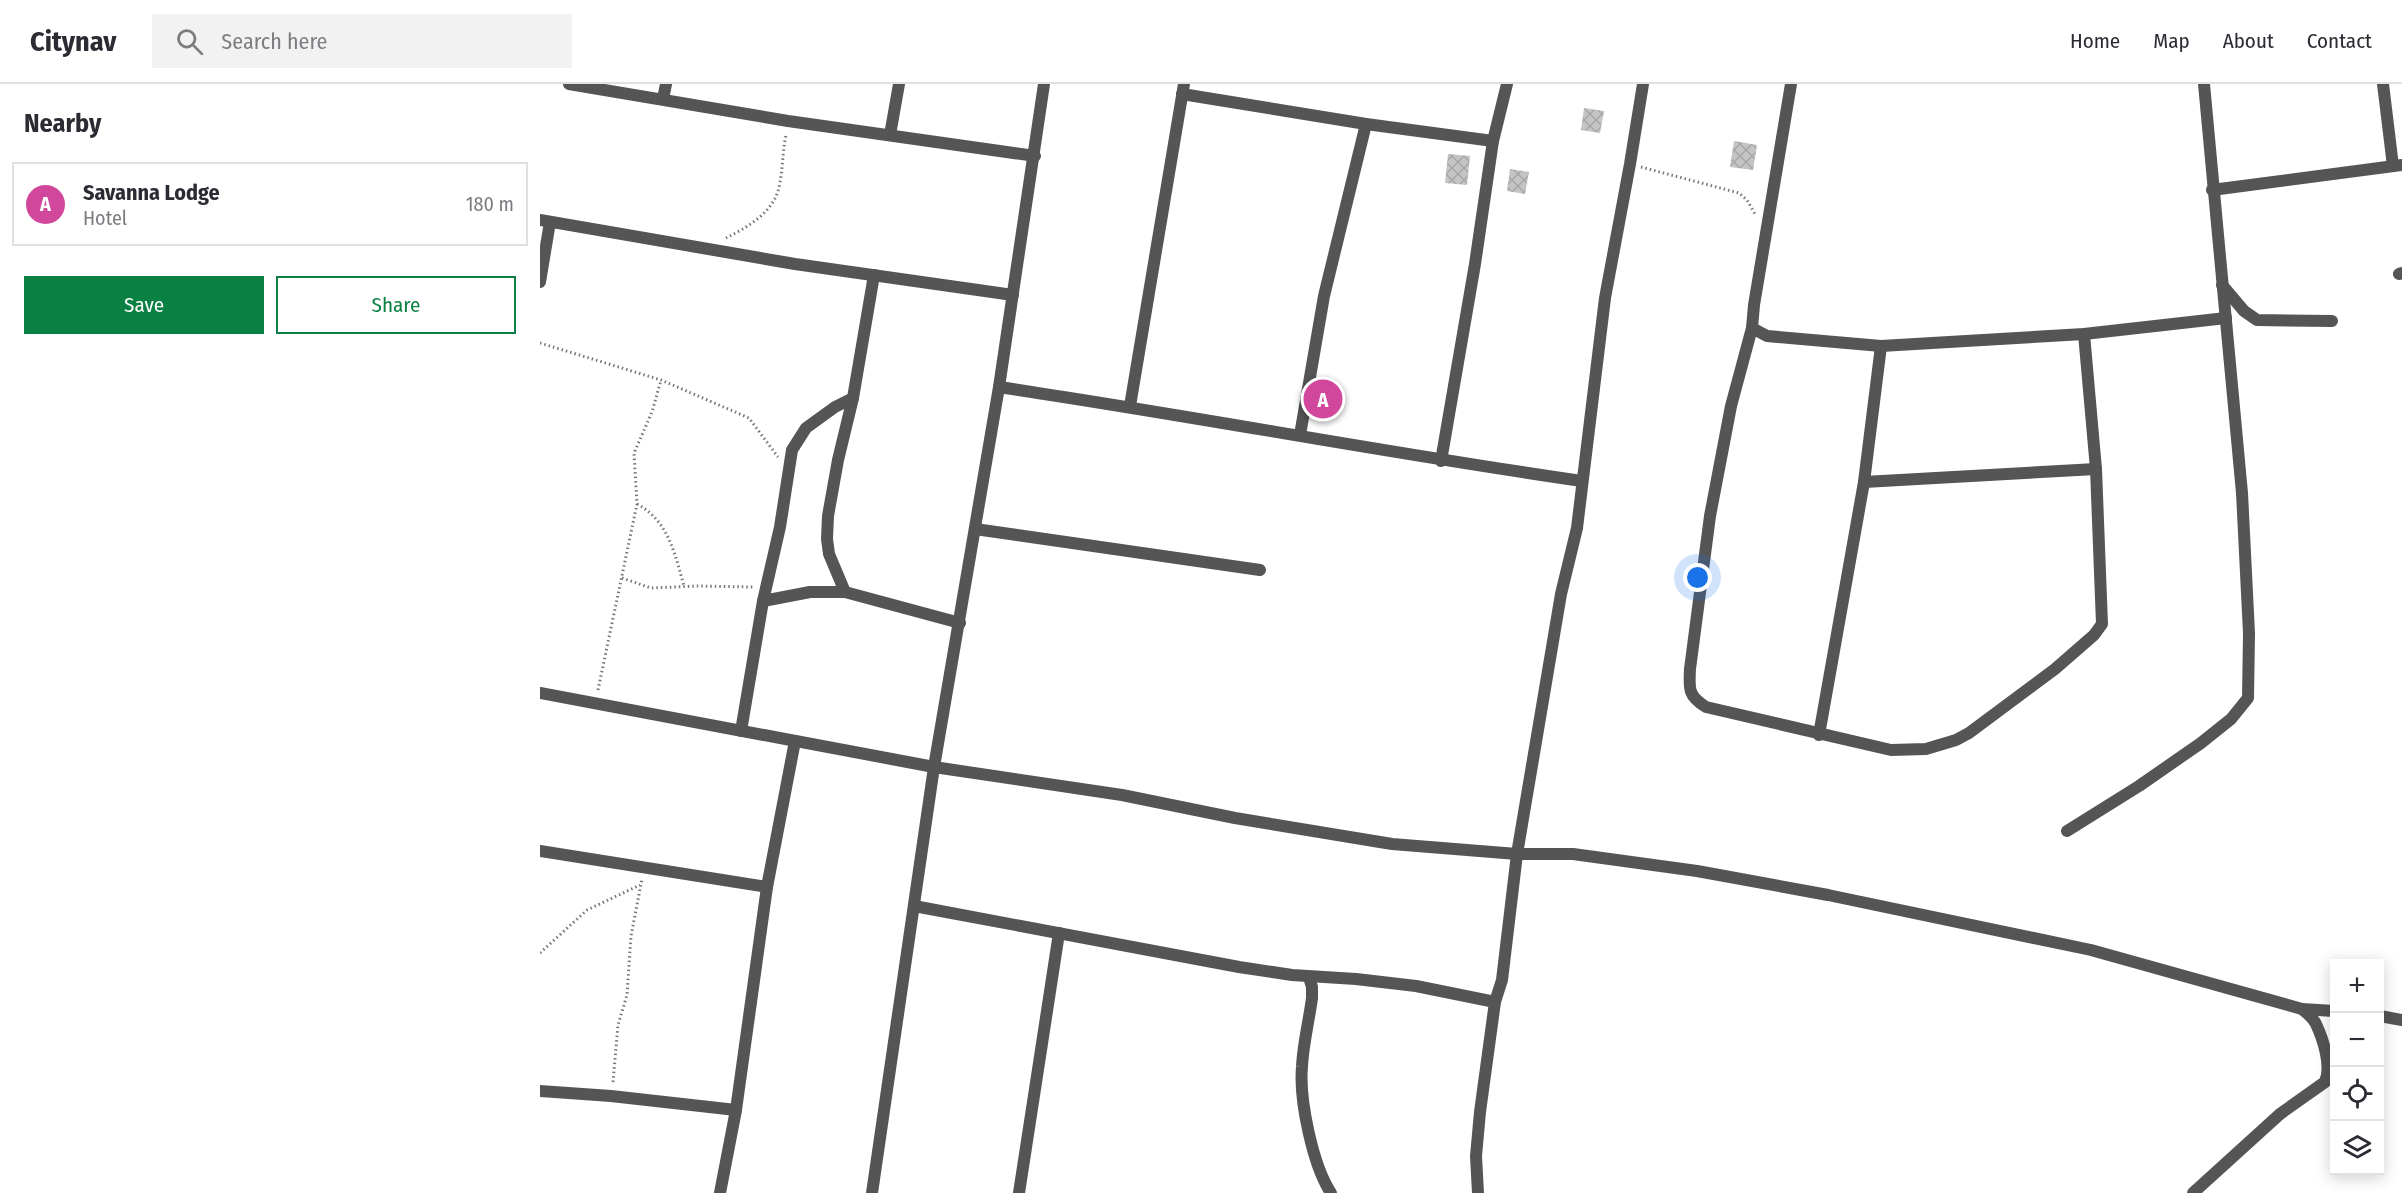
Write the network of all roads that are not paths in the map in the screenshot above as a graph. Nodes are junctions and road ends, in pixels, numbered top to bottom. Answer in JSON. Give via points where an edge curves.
{"nodes":[{"id":1,"x":569,"y":84,"type":"edge"},
{"id":2,"x":666,"y":84,"type":"edge"},
{"id":3,"x":899,"y":84,"type":"edge"},
{"id":4,"x":1044,"y":84,"type":"edge"},
{"id":5,"x":1507,"y":84,"type":"edge"},
{"id":6,"x":1642,"y":84,"type":"edge"},
{"id":7,"x":1791,"y":84,"type":"edge"},
{"id":8,"x":2204,"y":84,"type":"edge"},
{"id":9,"x":2383,"y":84,"type":"edge"},
{"id":10,"x":1183,"y":89,"type":"edge"},
{"id":11,"x":663,"y":99,"type":"junction"},
{"id":12,"x":1366,"y":124,"type":"junction"},
{"id":13,"x":890,"y":135,"type":"junction"},
{"id":14,"x":1493,"y":141,"type":"junction"},
{"id":15,"x":1035,"y":156,"type":"junction"},
{"id":16,"x":2398,"y":166,"type":"edge"},
{"id":17,"x":2212,"y":190,"type":"junction"},
{"id":18,"x":545,"y":221,"type":"edge"},
{"id":19,"x":874,"y":275,"type":"junction"},
{"id":20,"x":540,"y":282,"type":"edge"},
{"id":21,"x":2222,"y":285,"type":"junction"},
{"id":22,"x":1013,"y":295,"type":"junction"},
{"id":23,"x":2226,"y":318,"type":"junction"},
{"id":24,"x":2332,"y":321,"type":"dead end"},
{"id":25,"x":1752,"y":328,"type":"junction"},
{"id":26,"x":2084,"y":334,"type":"junction"},
{"id":27,"x":1881,"y":346,"type":"junction"},
{"id":28,"x":999,"y":387,"type":"junction"},
{"id":29,"x":853,"y":398,"type":"junction"},
{"id":30,"x":1130,"y":406,"type":"junction"},
{"id":31,"x":1300,"y":435,"type":"junction"},
{"id":32,"x":1441,"y":461,"type":"junction"},
{"id":33,"x":2096,"y":469,"type":"junction"},
{"id":34,"x":1582,"y":481,"type":"junction"},
{"id":35,"x":1864,"y":482,"type":"junction"},
{"id":36,"x":975,"y":529,"type":"junction"},
{"id":37,"x":1260,"y":570,"type":"dead end"},
{"id":38,"x":845,"y":592,"type":"junction"},
{"id":39,"x":764,"y":601,"type":"junction"},
{"id":40,"x":960,"y":623,"type":"junction"},
{"id":41,"x":540,"y":693,"type":"edge"},
{"id":42,"x":741,"y":731,"type":"junction"},
{"id":43,"x":1819,"y":735,"type":"junction"},
{"id":44,"x":795,"y":741,"type":"junction"},
{"id":45,"x":934,"y":767,"type":"junction"},
{"id":46,"x":2067,"y":831,"type":"dead end"},
{"id":47,"x":540,"y":851,"type":"edge"},
{"id":48,"x":1517,"y":854,"type":"junction"},
{"id":49,"x":767,"y":887,"type":"junction"},
{"id":50,"x":914,"y":906,"type":"junction"},
{"id":51,"x":1059,"y":933,"type":"junction"},
{"id":52,"x":1309,"y":977,"type":"junction"},
{"id":53,"x":1495,"y":1002,"type":"junction"},
{"id":54,"x":2302,"y":1009,"type":"junction"},
{"id":55,"x":2330,"y":1011,"type":"edge"},
{"id":56,"x":2384,"y":1017,"type":"edge"},
{"id":57,"x":2402,"y":1020,"type":"edge"},
{"id":58,"x":540,"y":1091,"type":"edge"},
{"id":59,"x":736,"y":1110,"type":"junction"},
{"id":60,"x":720,"y":1193,"type":"edge"},
{"id":61,"x":872,"y":1193,"type":"edge"},
{"id":62,"x":1019,"y":1193,"type":"edge"},
{"id":63,"x":1331,"y":1193,"type":"edge"},
{"id":64,"x":1478,"y":1193,"type":"edge"},
{"id":65,"x":2193,"y":1193,"type":"edge"}],
"edges":[{"from":1,"to":11,"type":"street"},
{"from":2,"to":11,"type":"street"},
{"from":3,"to":13,"type":"street"},
{"from":4,"to":15,"type":"street"},
{"from":5,"to":14,"type":"street"},
{"from":6,"to":34,"type":"street","via":[[1605,298]]},
{"from":7,"to":25,"type":"street"},
{"from":8,"to":17,"type":"street"},
{"from":9,"to":16,"type":"street"},
{"from":10,"to":12,"type":"street"},
{"from":10,"to":30,"type":"street"},
{"from":11,"to":13,"type":"street"},
{"from":12,"to":14,"type":"street"},
{"from":12,"to":31,"type":"street","via":[[1324,296]]},
{"from":13,"to":15,"type":"street"},
{"from":14,"to":32,"type":"street"},
{"from":15,"to":22,"type":"street"},
{"from":16,"to":17,"type":"street"},
{"from":17,"to":21,"type":"street"},
{"from":18,"to":19,"type":"street"},
{"from":18,"to":20,"type":"street"},
{"from":19,"to":22,"type":"street"},
{"from":19,"to":29,"type":"street"},
{"from":21,"to":23,"type":"street"},
{"from":21,"to":24,"type":"street","via":[[2257,320]]},
{"from":22,"to":28,"type":"street"},
{"from":23,"to":26,"type":"street"},
{"from":23,"to":46,"type":"street","via":[[2242,493],[2248,698],[2232,719],[2201,743]]},
{"from":25,"to":27,"type":"street","via":[[1767,336]]},
{"from":25,"to":43,"type":"street","via":[[1731,406],[1710,516],[1690,692],[1706,707]]},
{"from":26,"to":27,"type":"street"},
{"from":26,"to":33,"type":"street"},
{"from":27,"to":35,"type":"street"},
{"from":28,"to":30,"type":"street"},
{"from":28,"to":36,"type":"street"},
{"from":29,"to":38,"type":"street","via":[[838,460],[826,539]]},
{"from":29,"to":39,"type":"street","via":[[806,428],[792,450]]},
{"from":30,"to":31,"type":"street"},
{"from":31,"to":32,"type":"street"},
{"from":32,"to":34,"type":"street"},
{"from":33,"to":35,"type":"street"},
{"from":33,"to":43,"type":"street","via":[[2103,618],[2094,635],[1969,733],[1941,745],[1891,750]]},
{"from":34,"to":48,"type":"street"},
{"from":35,"to":43,"type":"street"},
{"from":36,"to":37,"type":"street"},
{"from":36,"to":40,"type":"street"},
{"from":38,"to":39,"type":"street","via":[[810,592]]},
{"from":38,"to":40,"type":"street"},
{"from":39,"to":42,"type":"street"},
{"from":40,"to":45,"type":"street"},
{"from":41,"to":42,"type":"street"},
{"from":42,"to":44,"type":"street"},
{"from":44,"to":45,"type":"street"},
{"from":44,"to":49,"type":"street"},
{"from":45,"to":48,"type":"street","via":[[1122,795],[1392,844]]},
{"from":45,"to":50,"type":"street"},
{"from":47,"to":49,"type":"street"},
{"from":48,"to":53,"type":"street","via":[[1502,980]]},
{"from":48,"to":54,"type":"street","via":[[1602,857],[1828,895],[2091,950]]},
{"from":49,"to":59,"type":"street"},
{"from":50,"to":51,"type":"street"},
{"from":50,"to":61,"type":"street"},
{"from":51,"to":52,"type":"street","via":[[1239,968]]},
{"from":51,"to":62,"type":"street"},
{"from":52,"to":53,"type":"street","via":[[1416,986]]},
{"from":52,"to":63,"type":"street","via":[[1312,998],[1301,1082],[1315,1156]]},
{"from":53,"to":64,"type":"street","via":[[1476,1156]]},
{"from":54,"to":55,"type":"street"},
{"from":54,"to":65,"type":"street","via":[[2315,1021],[2319,1033],[2328,1065],[2325,1082],[2280,1114]]},
{"from":56,"to":57,"type":"street"},
{"from":58,"to":59,"type":"street"},
{"from":59,"to":60,"type":"street"}]}
